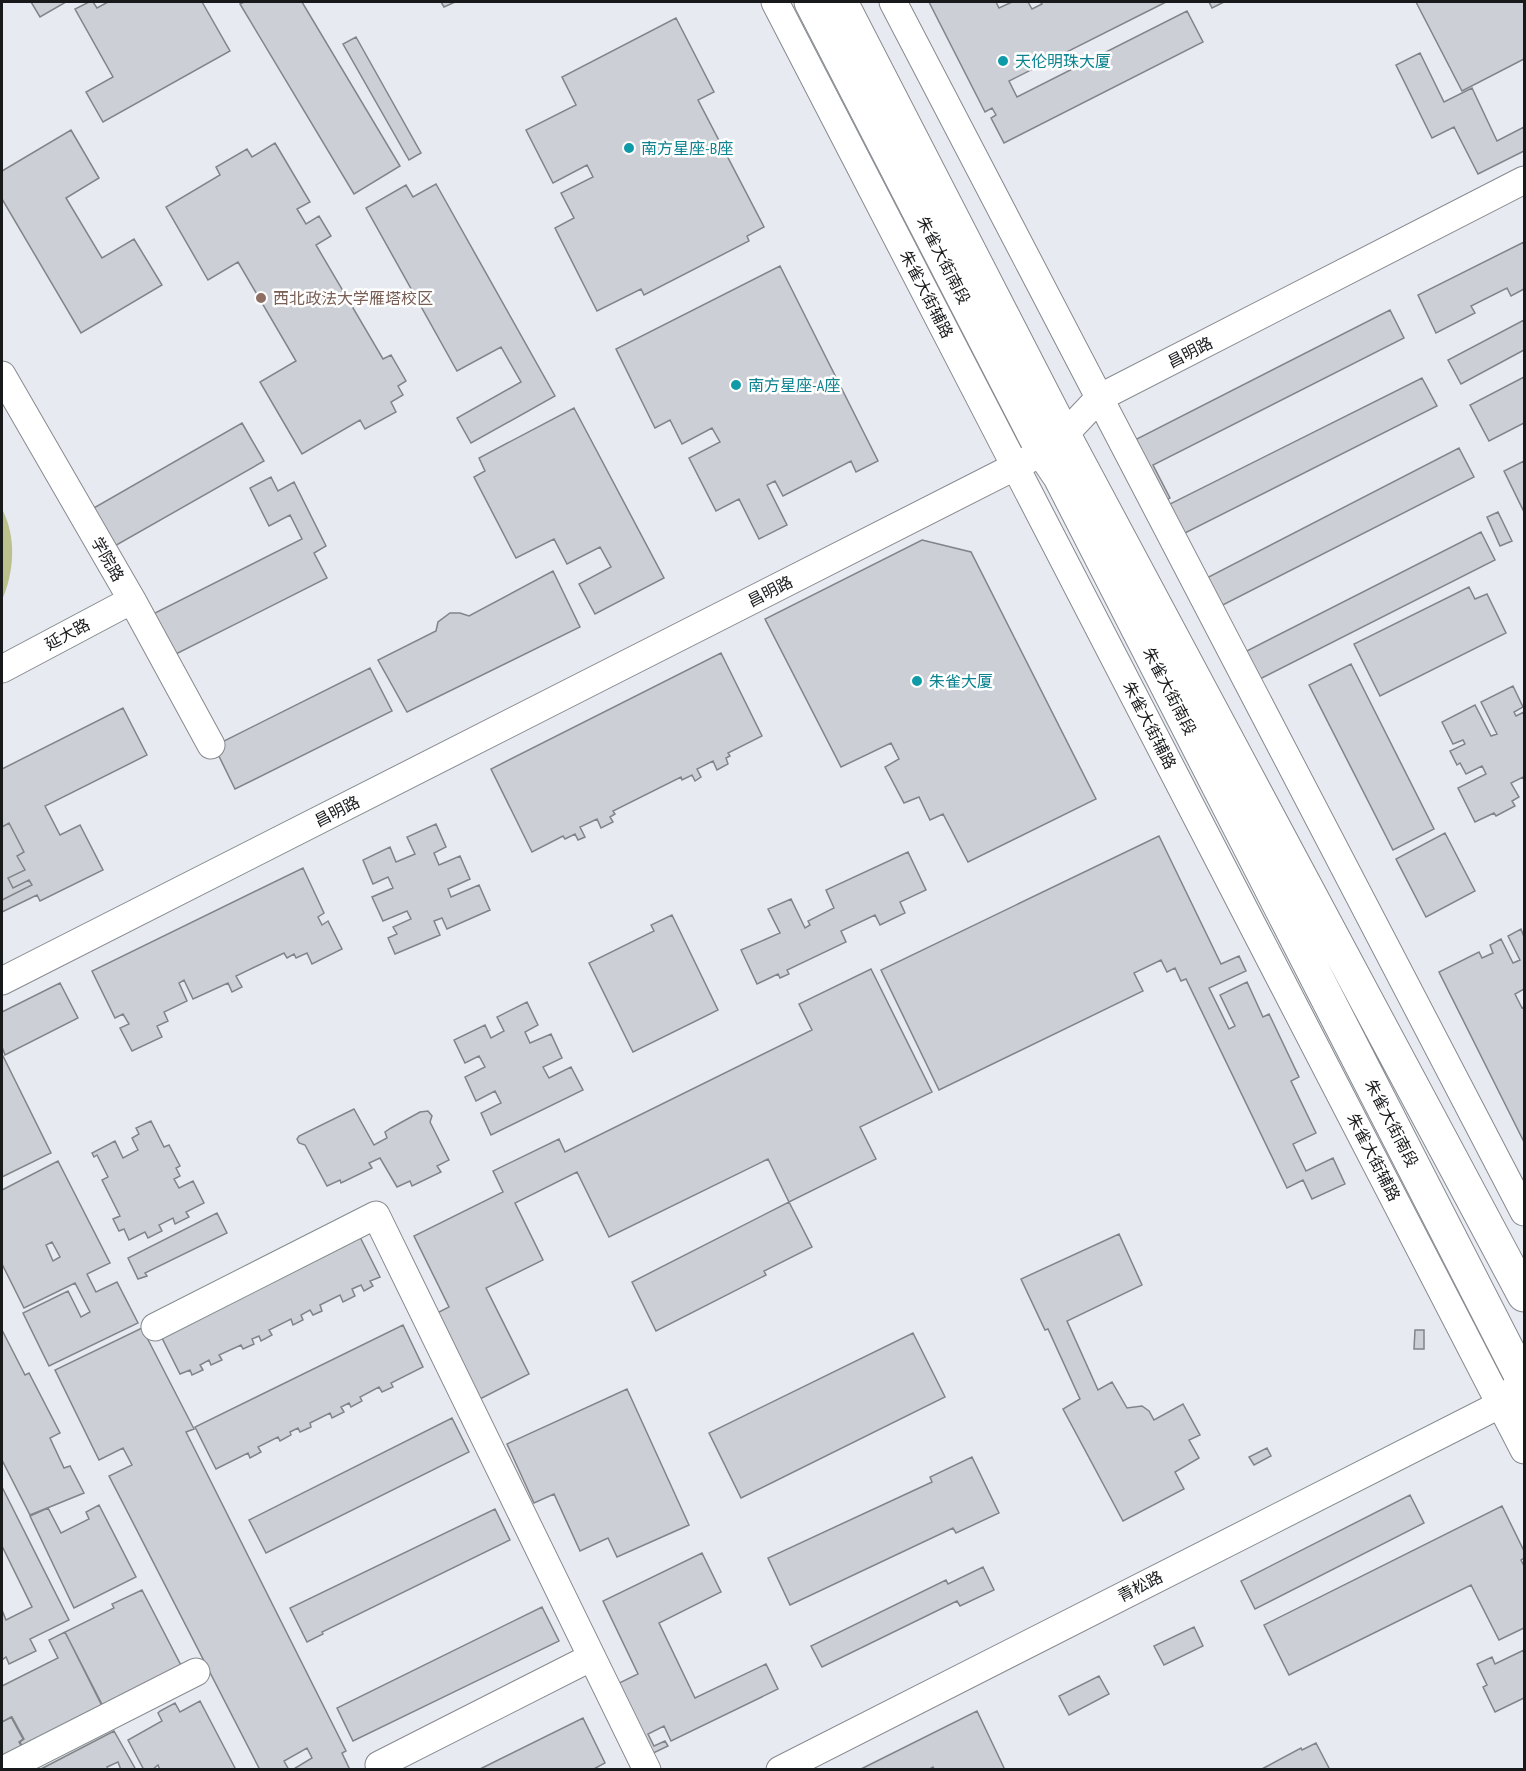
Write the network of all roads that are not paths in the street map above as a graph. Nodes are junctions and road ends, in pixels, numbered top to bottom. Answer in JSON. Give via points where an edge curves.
{"nodes":[{"id":1,"x":775,"y":2,"type":"edge"},
{"id":2,"x":811,"y":2,"type":"edge"},
{"id":3,"x":840,"y":2,"type":"edge"},
{"id":4,"x":893,"y":2,"type":"edge"},
{"id":5,"x":1524,"y":180,"type":"edge"},
{"id":6,"x":2,"y":375,"type":"edge"},
{"id":7,"x":1099,"y":398,"type":"junction"},
{"id":8,"x":1041,"y":451,"type":"junction"},
{"id":9,"x":132,"y":600,"type":"junction"},
{"id":10,"x":2,"y":669,"type":"edge"},
{"id":11,"x":211,"y":745,"type":"dead end"},
{"id":12,"x":2,"y":981,"type":"edge"},
{"id":13,"x":1524,"y":1212,"type":"edge"},
{"id":14,"x":1524,"y":1295,"type":"edge"},
{"id":15,"x":155,"y":1327,"type":"dead end"},
{"id":16,"x":1519,"y":1389,"type":"edge"},
{"id":17,"x":1524,"y":1450,"type":"edge"},
{"id":18,"x":592,"y":1657,"type":"junction"},
{"id":19,"x":196,"y":1672,"type":"dead end"},
{"id":20,"x":379,"y":1765,"type":"dead end"},
{"id":21,"x":3,"y":1770,"type":"edge"},
{"id":22,"x":647,"y":1770,"type":"edge"},
{"id":23,"x":780,"y":1770,"type":"edge"}],
"edges":[{"from":1,"to":8,"type":"street","name":"朱雀大街辅路"},
{"from":2,"to":8,"type":"main road","name":"朱雀大街南段"},
{"from":3,"to":8,"type":"main road","name":"朱雀大街南段"},
{"from":4,"to":7,"type":"street"},
{"from":5,"to":7,"type":"street","name":"昌明路"},
{"from":6,"to":9,"type":"street","name":"学院路"},
{"from":7,"to":8,"type":"street","name":"昌明路"},
{"from":7,"to":13,"type":"street"},
{"from":8,"to":12,"type":"street","name":"昌明路"},
{"from":8,"to":14,"type":"main road","name":"朱雀大街南段"},
{"from":8,"to":16,"type":"main road","name":"朱雀大街南段","via":[[1060,477]]},
{"from":9,"to":10,"type":"street","name":"延大路"},
{"from":9,"to":11,"type":"street","name":"学院路"},
{"from":15,"to":18,"type":"street","via":[[375,1215]]},
{"from":16,"to":17,"type":"street"},
{"from":16,"to":23,"type":"street","name":"青松路"},
{"from":18,"to":20,"type":"street"},
{"from":18,"to":22,"type":"street"},
{"from":19,"to":21,"type":"street"}]}
